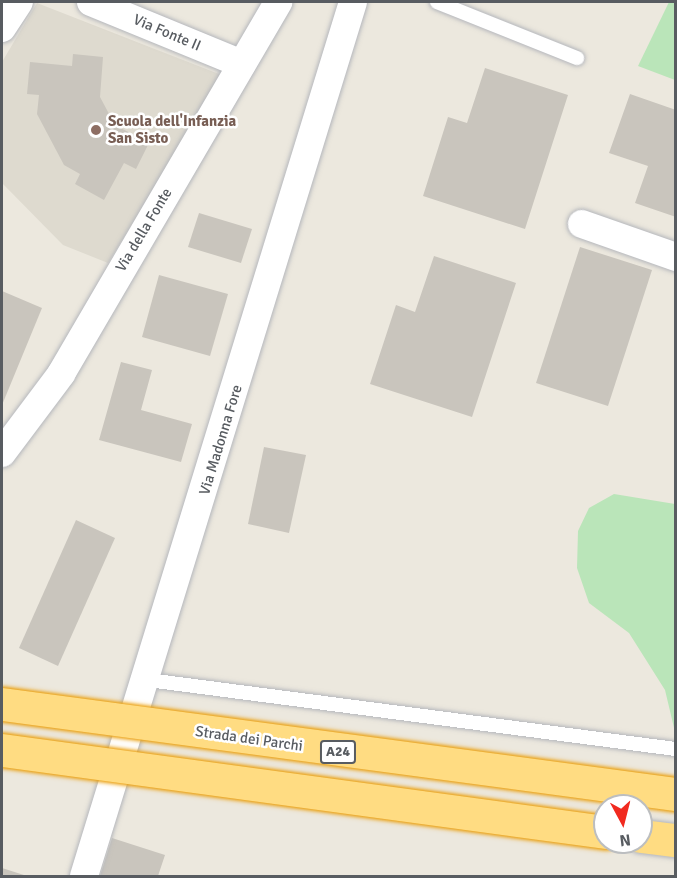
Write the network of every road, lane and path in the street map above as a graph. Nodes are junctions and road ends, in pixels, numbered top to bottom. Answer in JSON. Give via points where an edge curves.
{"nodes":[{"id":1,"x":19,"y":2,"type":"edge"},
{"id":2,"x":91,"y":2,"type":"edge"},
{"id":3,"x":278,"y":2,"type":"edge"},
{"id":4,"x":353,"y":2,"type":"edge"},
{"id":5,"x":437,"y":2,"type":"edge"},
{"id":6,"x":2,"y":28,"type":"edge"},
{"id":7,"x":577,"y":58,"type":"dead end"},
{"id":8,"x":242,"y":64,"type":"junction"},
{"id":9,"x":582,"y":224,"type":"dead end"},
{"id":10,"x":675,"y":257,"type":"edge"},
{"id":11,"x":2,"y":453,"type":"edge"},
{"id":12,"x":148,"y":680,"type":"junction"},
{"id":13,"x":2,"y":704,"type":"edge"},
{"id":14,"x":2,"y":750,"type":"edge"},
{"id":15,"x":675,"y":750,"type":"edge"},
{"id":16,"x":675,"y":794,"type":"edge"},
{"id":17,"x":593,"y":830,"type":"edge"},
{"id":18,"x":653,"y":837,"type":"edge"},
{"id":19,"x":675,"y":840,"type":"edge"},
{"id":20,"x":84,"y":876,"type":"edge"}],
"edges":[{"from":1,"to":6,"type":"street"},
{"from":2,"to":8,"type":"street","name":"Via Fonte II"},
{"from":3,"to":8,"type":"street","name":"Via della Fonte"},
{"from":4,"to":12,"type":"street","name":"Via Madonna Fore"},
{"from":5,"to":7,"type":"lane"},
{"from":8,"to":11,"type":"street","name":"Via della Fonte","via":[[61,374]]},
{"from":9,"to":10,"type":"street"},
{"from":12,"to":15,"type":"lane"},
{"from":12,"to":20,"type":"street","name":"Via Madonna Fore"},
{"from":13,"to":16,"type":"highway","name":"Strada dei Parchi","number":"A24","bridge":true},
{"from":14,"to":17,"type":"highway","bridge":true},
{"from":18,"to":19,"type":"highway"}]}
